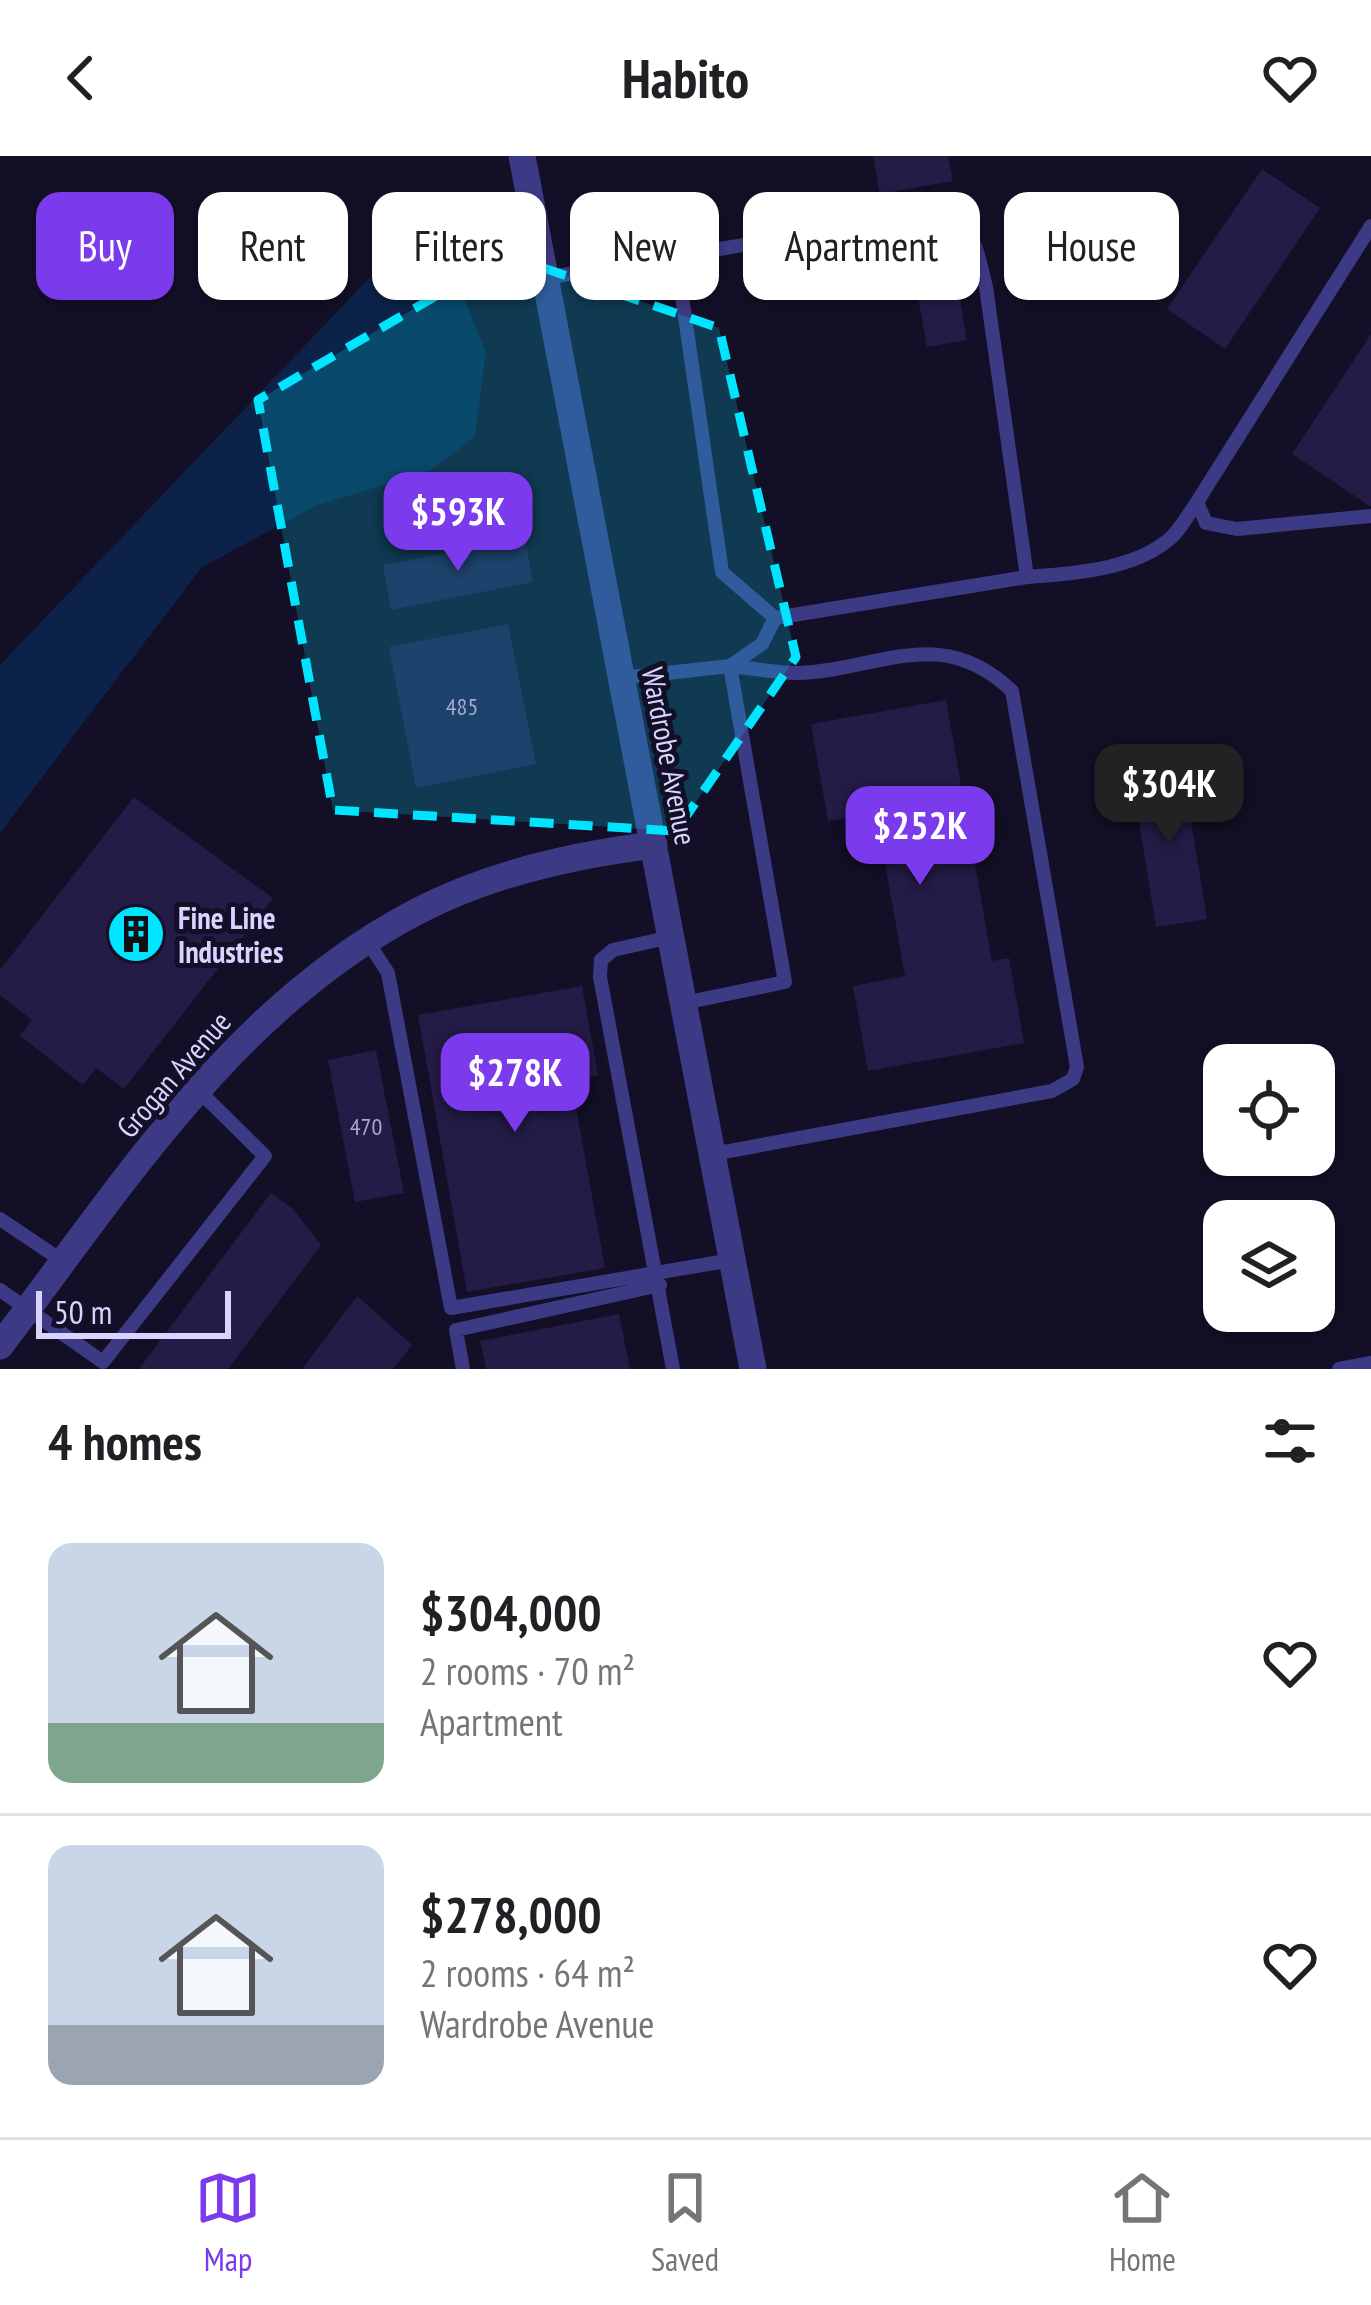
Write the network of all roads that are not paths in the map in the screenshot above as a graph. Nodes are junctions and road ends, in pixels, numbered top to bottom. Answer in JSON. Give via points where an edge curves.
{"nodes":[{"id":1,"x":521,"y":156,"type":"edge"},
{"id":2,"x":528,"y":192,"type":"edge"},
{"id":3,"x":1371,"y":226,"type":"edge"},
{"id":4,"x":719,"y":248,"type":"edge"},
{"id":5,"x":546,"y":283,"type":"edge"},
{"id":6,"x":683,"y":300,"type":"edge"},
{"id":7,"x":1197,"y":502,"type":"junction"},
{"id":8,"x":1371,"y":516,"type":"edge"},
{"id":9,"x":1027,"y":577,"type":"junction"},
{"id":10,"x":775,"y":617,"type":"junction"},
{"id":11,"x":730,"y":666,"type":"junction"},
{"id":12,"x":622,"y":678,"type":"junction"},
{"id":13,"x":654,"y":845,"type":"junction"},
{"id":14,"x":671,"y":937,"type":"junction"},
{"id":15,"x":368,"y":942,"type":"junction"},
{"id":16,"x":684,"y":1003,"type":"junction"},
{"id":17,"x":197,"y":1089,"type":"junction"},
{"id":18,"x":713,"y":1154,"type":"junction"},
{"id":19,"x":0,"y":1219,"type":"edge"},
{"id":20,"x":732,"y":1260,"type":"junction"},
{"id":21,"x":64,"y":1262,"type":"junction"},
{"id":22,"x":659,"y":1279,"type":"junction"},
{"id":23,"x":0,"y":1290,"type":"edge"},
{"id":24,"x":27,"y":1311,"type":"junction"},
{"id":25,"x":0,"y":1346,"type":"edge"},
{"id":26,"x":1371,"y":1363,"type":"edge"},
{"id":27,"x":463,"y":1369,"type":"edge"},
{"id":28,"x":673,"y":1369,"type":"edge"},
{"id":29,"x":753,"y":1369,"type":"edge"},
{"id":30,"x":1339,"y":1369,"type":"edge"}],
"edges":[{"from":1,"to":2,"type":"street","name":"Wardrobe Avenue"},
{"from":3,"to":7,"type":"lane"},
{"from":4,"to":9,"type":"lane","via":[[930,214],[958,222],[974,243],[986,287]]},
{"from":5,"to":12,"type":"street","name":"Wardrobe Avenue"},
{"from":6,"to":10,"type":"lane","via":[[722,572]]},
{"from":7,"to":8,"type":"lane","via":[[1206,523],[1238,529]]},
{"from":7,"to":9,"type":"lane","via":[[1171,539],[1142,557]]},
{"from":9,"to":10,"type":"lane"},
{"from":10,"to":11,"type":"lane","via":[[762,644]]},
{"from":11,"to":12,"type":"lane"},
{"from":11,"to":16,"type":"lane","via":[[785,982]]},
{"from":11,"to":18,"type":"lane","via":[[797,673],[907,653],[958,656],[1012,691],[1077,1067],[1052,1091]]},
{"from":12,"to":13,"type":"street","name":"Wardrobe Avenue"},
{"from":13,"to":14,"type":"street","name":"Wardrobe Avenue"},
{"from":13,"to":15,"type":"street","name":"Grogan Avenue","via":[[486,882]]},
{"from":14,"to":16,"type":"street","name":"Wardrobe Avenue"},
{"from":14,"to":22,"type":"lane","via":[[613,950],[601,961],[600,977]]},
{"from":15,"to":17,"type":"street","name":"Grogan Avenue","via":[[265,1018]]},
{"from":15,"to":22,"type":"lane","via":[[388,973],[452,1308]]},
{"from":16,"to":18,"type":"street","name":"Wardrobe Avenue"},
{"from":17,"to":21,"type":"street","name":"Grogan Avenue"},
{"from":17,"to":24,"type":"lane","via":[[265,1156],[103,1362]]},
{"from":18,"to":20,"type":"street","name":"Wardrobe Avenue"},
{"from":19,"to":21,"type":"lane"},
{"from":20,"to":22,"type":"lane"},
{"from":20,"to":29,"type":"street","name":"Wardrobe Avenue"},
{"from":21,"to":24,"type":"street","name":"Grogan Avenue"},
{"from":22,"to":27,"type":"lane","via":[[455,1330]]},
{"from":22,"to":28,"type":"lane"},
{"from":23,"to":24,"type":"lane"},
{"from":24,"to":25,"type":"street","name":"Grogan Avenue"},
{"from":26,"to":30,"type":"lane"}]}
